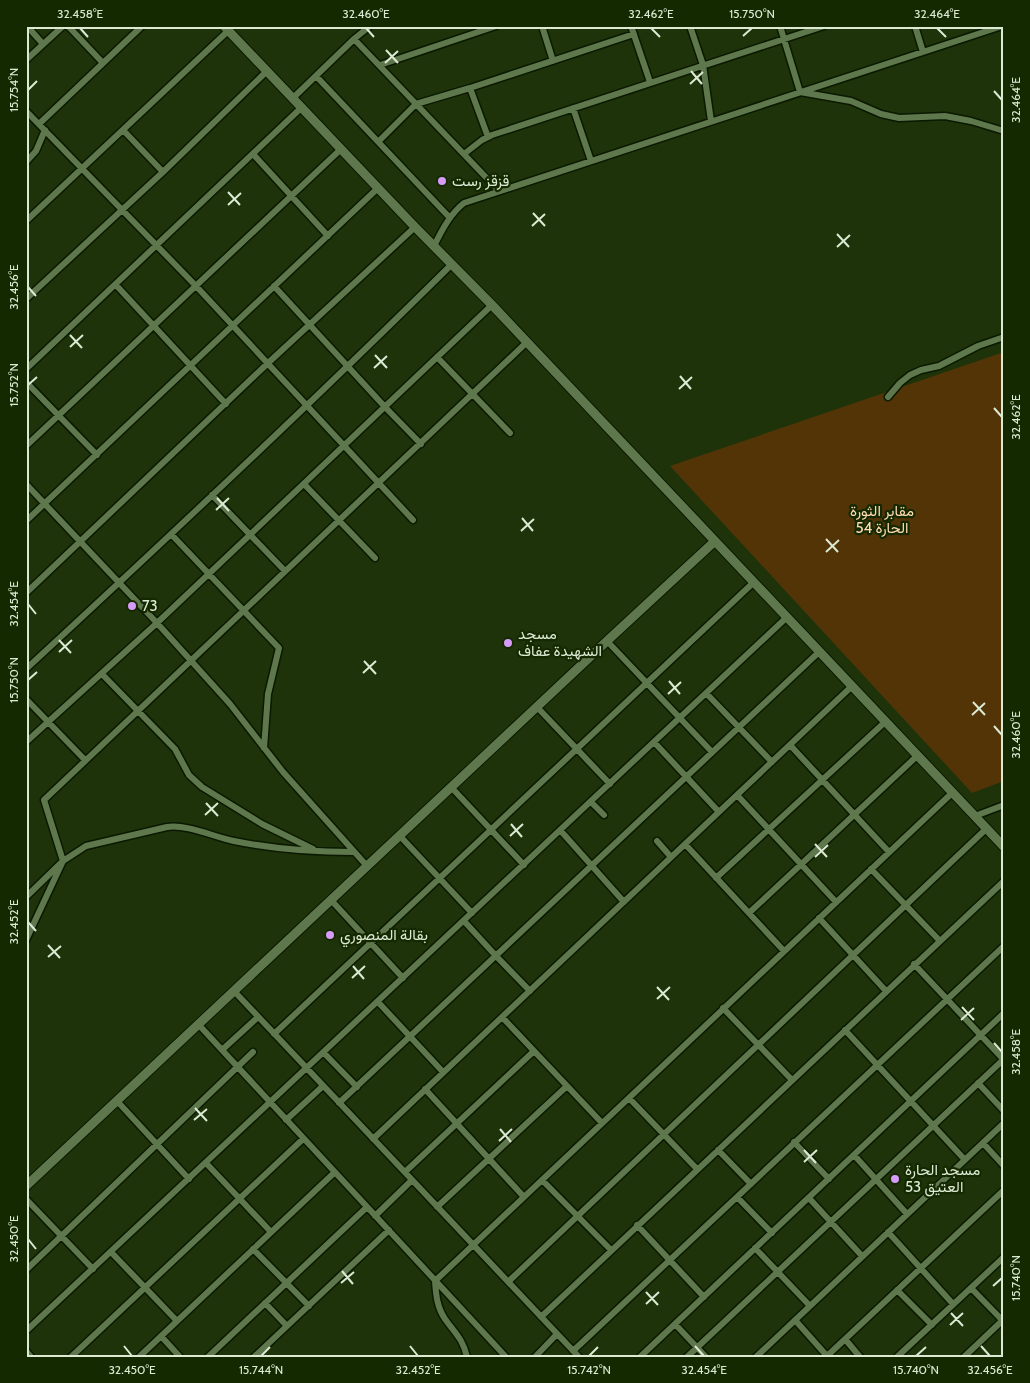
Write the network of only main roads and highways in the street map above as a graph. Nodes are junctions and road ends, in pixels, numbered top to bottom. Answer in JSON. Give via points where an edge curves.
{"nodes":[{"id":1,"x":226,"y":29,"type":"edge"},
{"id":2,"x":715,"y":541,"type":"junction"},
{"id":3,"x":1004,"y":847,"type":"edge"},
{"id":4,"x":26,"y":1186,"type":"edge"}],
"edges":[{"from":1,"to":2,"type":"main road"},
{"from":2,"to":3,"type":"main road"},
{"from":2,"to":4,"type":"main road"}]}
